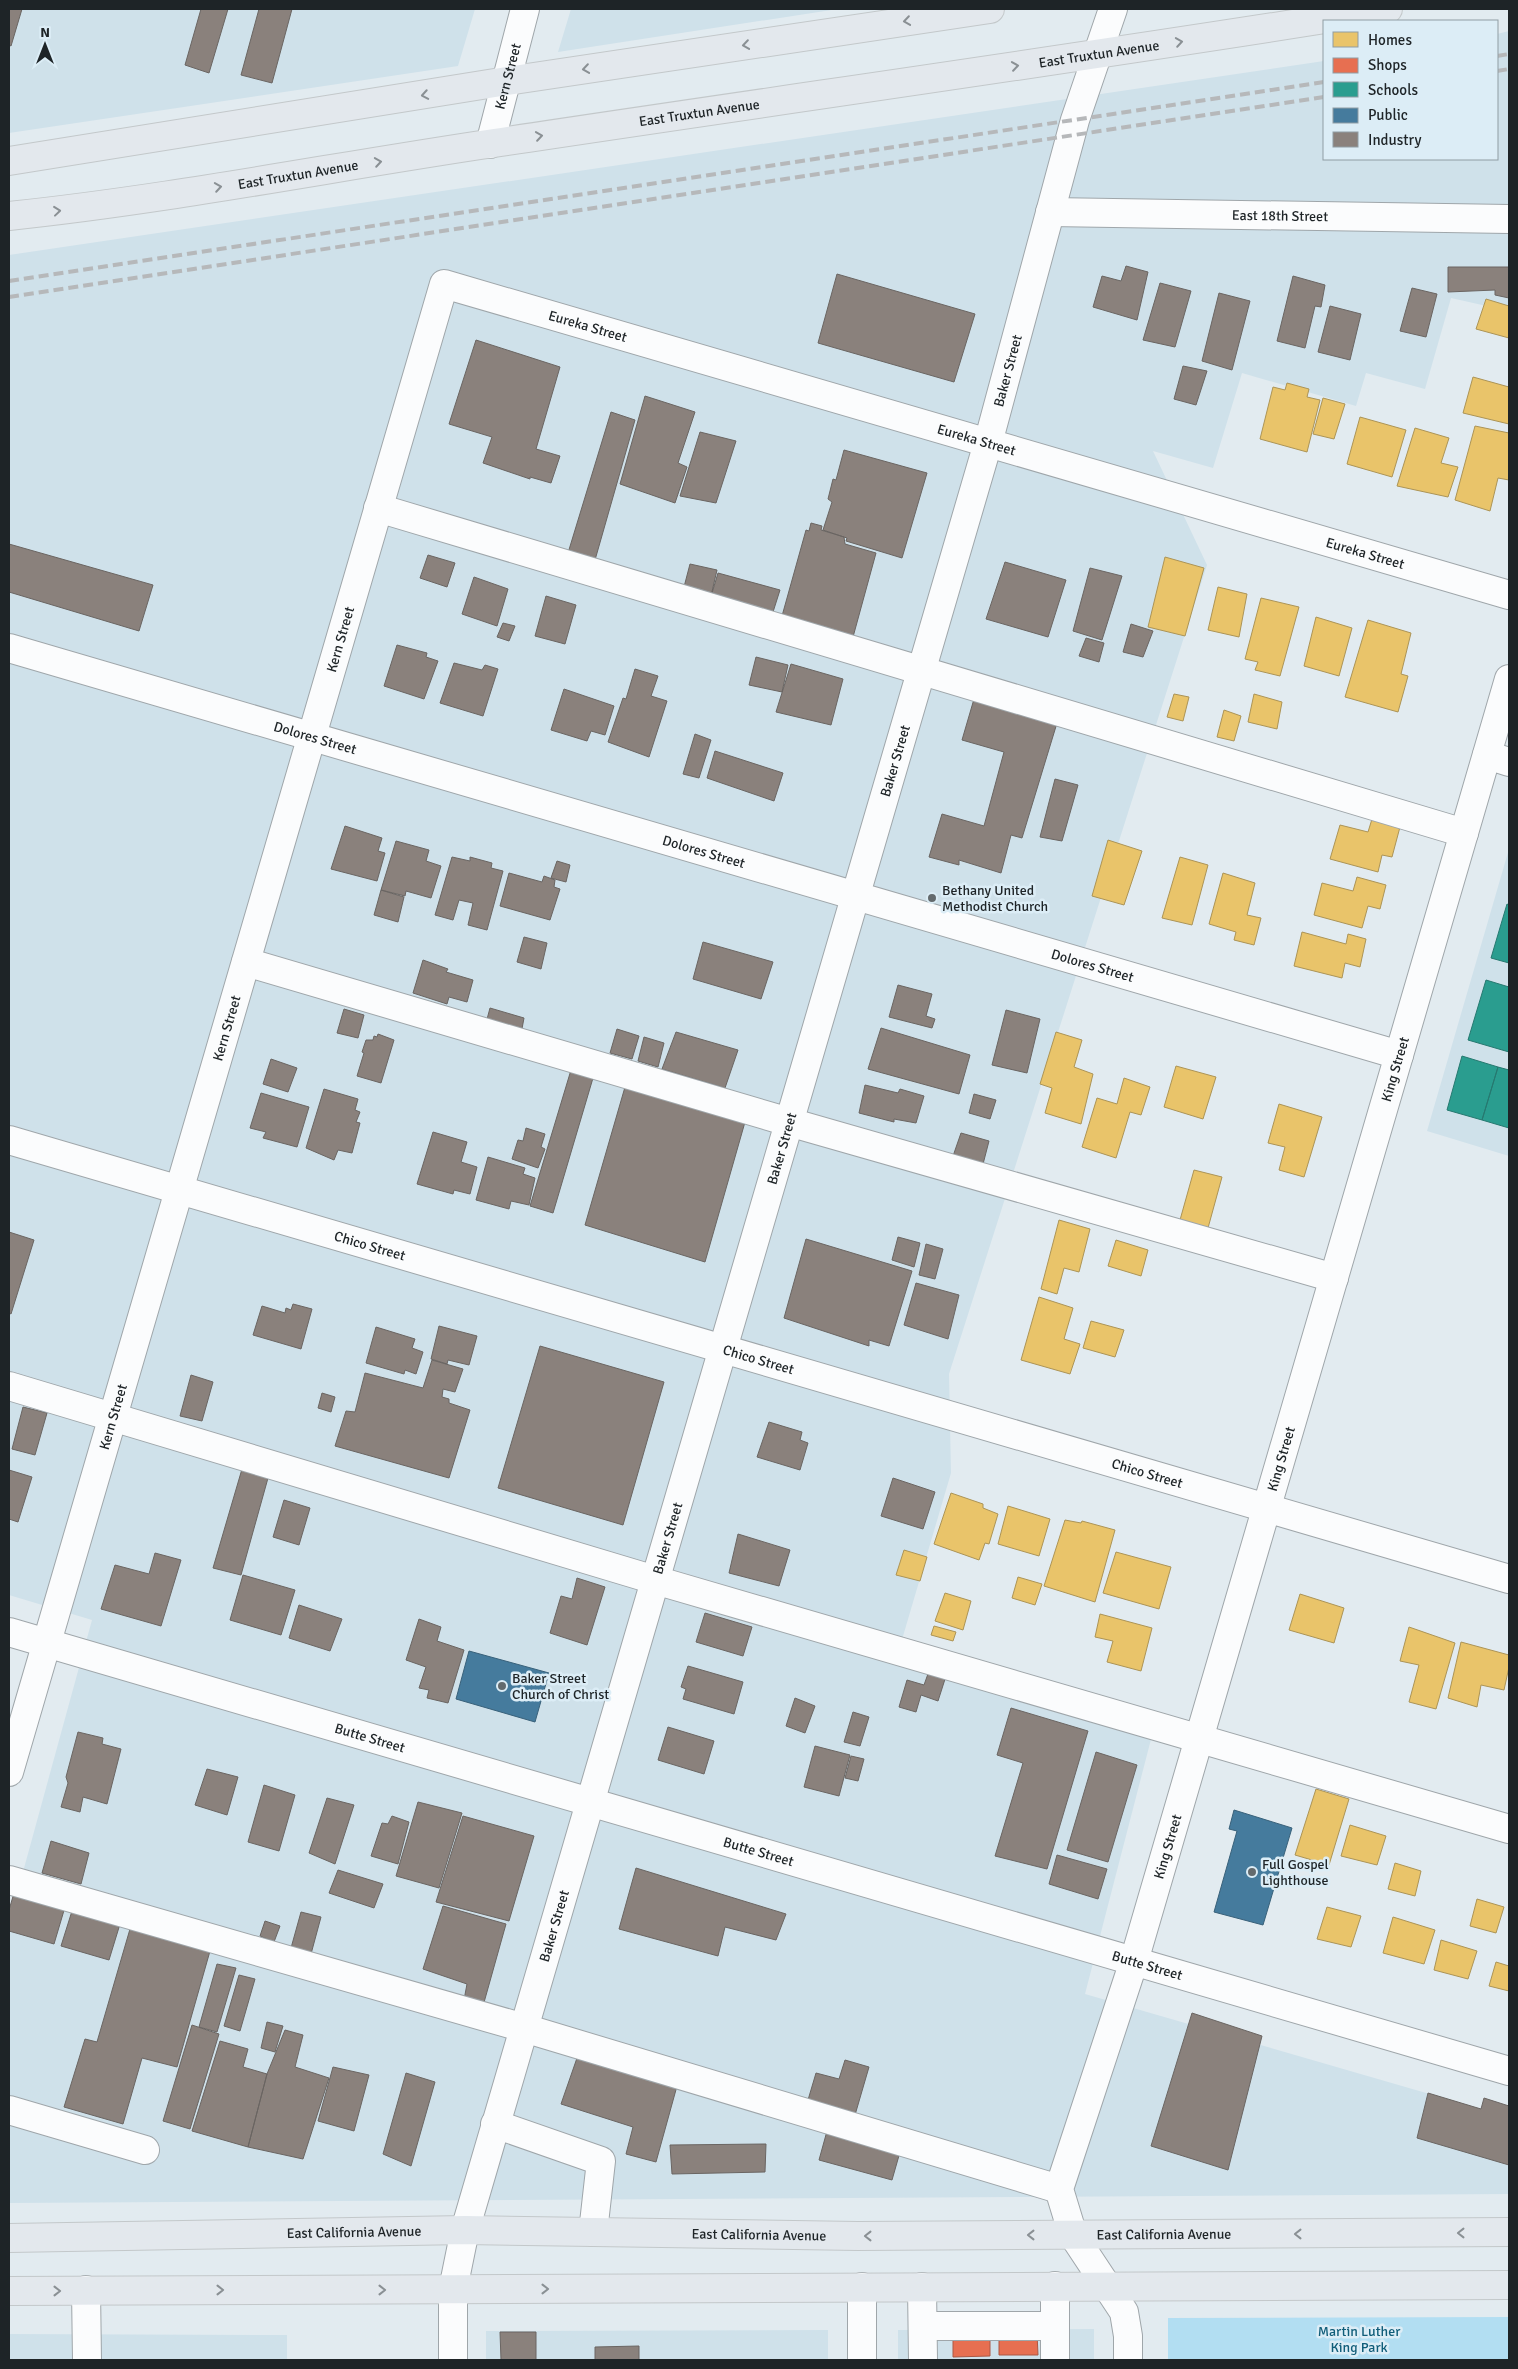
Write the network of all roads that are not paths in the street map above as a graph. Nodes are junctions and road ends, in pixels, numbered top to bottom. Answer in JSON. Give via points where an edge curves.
{"nodes":[{"id":1,"x":525,"y":9,"type":"edge"},
{"id":2,"x":990,"y":9,"type":"edge"},
{"id":3,"x":1113,"y":9,"type":"edge"},
{"id":4,"x":1388,"y":9,"type":"edge"},
{"id":5,"x":1096,"y":55,"type":"junction"},
{"id":6,"x":507,"y":81,"type":"junction"},
{"id":7,"x":490,"y":144,"type":"junction"},
{"id":8,"x":9,"y":161,"type":"edge"},
{"id":9,"x":1050,"y":212,"type":"junction"},
{"id":10,"x":9,"y":216,"type":"edge"},
{"id":11,"x":1509,"y":219,"type":"edge"},
{"id":12,"x":444,"y":284,"type":"joint"},
{"id":13,"x":988,"y":443,"type":"junction"},
{"id":14,"x":378,"y":508,"type":"junction"},
{"id":15,"x":1509,"y":595,"type":"edge"},
{"id":16,"x":9,"y":648,"type":"edge"},
{"id":17,"x":921,"y":672,"type":"junction"},
{"id":18,"x":1509,"y":679,"type":"edge"},
{"id":19,"x":311,"y":737,"type":"junction"},
{"id":20,"x":1498,"y":758,"type":"edge"},
{"id":21,"x":1464,"y":833,"type":"junction"},
{"id":22,"x":855,"y":896,"type":"junction"},
{"id":23,"x":246,"y":962,"type":"junction"},
{"id":24,"x":1399,"y":1055,"type":"junction"},
{"id":25,"x":789,"y":1122,"type":"junction"},
{"id":26,"x":9,"y":1140,"type":"edge"},
{"id":27,"x":179,"y":1190,"type":"junction"},
{"id":28,"x":1334,"y":1278,"type":"junction"},
{"id":29,"x":723,"y":1349,"type":"junction"},
{"id":30,"x":9,"y":1386,"type":"edge"},
{"id":31,"x":112,"y":1417,"type":"junction"},
{"id":32,"x":1267,"y":1508,"type":"junction"},
{"id":33,"x":1509,"y":1579,"type":"edge"},
{"id":34,"x":655,"y":1580,"type":"junction"},
{"id":35,"x":9,"y":1632,"type":"edge"},
{"id":36,"x":46,"y":1643,"type":"junction"},
{"id":37,"x":1200,"y":1738,"type":"junction"},
{"id":38,"x":9,"y":1772,"type":"edge"},
{"id":39,"x":590,"y":1802,"type":"junction"},
{"id":40,"x":1509,"y":1828,"type":"edge"},
{"id":41,"x":9,"y":1880,"type":"edge"},
{"id":42,"x":1134,"y":1961,"type":"junction"},
{"id":43,"x":524,"y":2028,"type":"junction"},
{"id":44,"x":1509,"y":2071,"type":"edge"},
{"id":45,"x":9,"y":2110,"type":"edge"},
{"id":46,"x":495,"y":2124,"type":"junction"},
{"id":47,"x":145,"y":2150,"type":"dead end"},
{"id":48,"x":1059,"y":2189,"type":"junction"},
{"id":49,"x":464,"y":2230,"type":"junction"},
{"id":50,"x":593,"y":2232,"type":"junction"},
{"id":51,"x":1509,"y":2232,"type":"edge"},
{"id":52,"x":1073,"y":2235,"type":"junction"},
{"id":53,"x":9,"y":2238,"type":"edge"},
{"id":54,"x":1509,"y":2285,"type":"edge"},
{"id":55,"x":1055,"y":2286,"type":"junction"},
{"id":56,"x":922,"y":2287,"type":"junction"},
{"id":57,"x":1109,"y":2287,"type":"junction"},
{"id":58,"x":862,"y":2288,"type":"junction"},
{"id":59,"x":453,"y":2289,"type":"junction"},
{"id":60,"x":86,"y":2290,"type":"junction"},
{"id":61,"x":9,"y":2291,"type":"edge"},
{"id":62,"x":923,"y":2326,"type":"junction"},
{"id":63,"x":1055,"y":2326,"type":"junction"},
{"id":64,"x":87,"y":2360,"type":"edge"},
{"id":65,"x":453,"y":2360,"type":"edge"},
{"id":66,"x":862,"y":2360,"type":"edge"},
{"id":67,"x":924,"y":2360,"type":"edge"},
{"id":68,"x":1054,"y":2360,"type":"edge"},
{"id":69,"x":1128,"y":2360,"type":"edge"}],
"edges":[{"from":1,"to":6,"type":"street","name":"Kern Street"},
{"from":2,"to":6,"type":"main road","one_way":true},
{"from":3,"to":5,"type":"street","name":"Baker Street"},
{"from":5,"to":4,"type":"main road","name":"East Truxtun Avenue","one_way":true},
{"from":7,"to":5,"type":"main road","name":"East Truxtun Avenue","one_way":true},
{"from":5,"to":9,"type":"street","name":"Baker Street"},
{"from":6,"to":7,"type":"street","name":"Kern Street"},
{"from":6,"to":8,"type":"main road","one_way":true},
{"from":10,"to":7,"type":"main road","name":"East Truxtun Avenue","one_way":true,"via":[[96,207]]},
{"from":9,"to":11,"type":"street","name":"East 18th Street"},
{"from":9,"to":13,"type":"street","name":"Baker Street"},
{"from":12,"to":13,"type":"street","name":"Eureka Street"},
{"from":12,"to":14,"type":"street","name":"Kern Street"},
{"from":13,"to":15,"type":"street","name":"Eureka Street"},
{"from":13,"to":17,"type":"street","name":"Baker Street"},
{"from":14,"to":17,"type":"street"},
{"from":14,"to":19,"type":"street","name":"Kern Street"},
{"from":16,"to":19,"type":"street","name":"Dolores Street"},
{"from":17,"to":21,"type":"street"},
{"from":17,"to":22,"type":"street","name":"Baker Street"},
{"from":18,"to":20,"type":"street","name":"King Street"},
{"from":19,"to":22,"type":"street","name":"Dolores Street"},
{"from":19,"to":23,"type":"street","name":"Kern Street"},
{"from":20,"to":21,"type":"street","name":"King Street"},
{"from":21,"to":24,"type":"street","name":"King Street"},
{"from":22,"to":24,"type":"street","name":"Dolores Street"},
{"from":22,"to":25,"type":"street","name":"Baker Street"},
{"from":23,"to":25,"type":"street"},
{"from":23,"to":27,"type":"street","name":"Kern Street"},
{"from":24,"to":28,"type":"street","name":"King Street"},
{"from":25,"to":28,"type":"street"},
{"from":25,"to":29,"type":"street","name":"Baker Street"},
{"from":26,"to":27,"type":"street","name":"Chico Street"},
{"from":27,"to":29,"type":"street","name":"Chico Street"},
{"from":27,"to":31,"type":"street","name":"Kern Street"},
{"from":28,"to":32,"type":"street","name":"King Street"},
{"from":29,"to":32,"type":"street","name":"Chico Street"},
{"from":29,"to":34,"type":"street","name":"Baker Street"},
{"from":30,"to":31,"type":"street"},
{"from":31,"to":34,"type":"street"},
{"from":31,"to":36,"type":"street","name":"Kern Street"},
{"from":32,"to":33,"type":"street","name":"Chico Street"},
{"from":32,"to":37,"type":"street","name":"King Street"},
{"from":34,"to":37,"type":"street"},
{"from":34,"to":39,"type":"street","name":"Baker Street"},
{"from":35,"to":36,"type":"street","name":"Butte Street"},
{"from":36,"to":38,"type":"street","name":"Kern Street"},
{"from":36,"to":39,"type":"street","name":"Butte Street"},
{"from":37,"to":40,"type":"street"},
{"from":37,"to":42,"type":"street","name":"King Street"},
{"from":39,"to":42,"type":"street","name":"Butte Street"},
{"from":39,"to":43,"type":"street","name":"Baker Street"},
{"from":41,"to":43,"type":"street"},
{"from":42,"to":44,"type":"street","name":"Butte Street"},
{"from":42,"to":48,"type":"street","name":"King Street"},
{"from":43,"to":46,"type":"street","name":"Baker Street"},
{"from":43,"to":48,"type":"street"},
{"from":45,"to":47,"type":"street"},
{"from":46,"to":49,"type":"street","name":"Baker Street"},
{"from":46,"to":50,"type":"street","via":[[601,2161]]},
{"from":48,"to":52,"type":"street"},
{"from":49,"to":50,"type":"main road","name":"East California Avenue"},
{"from":49,"to":53,"type":"main road","name":"East California Avenue"},
{"from":49,"to":59,"type":"street","name":"Baker Street"},
{"from":52,"to":50,"type":"main road","name":"East California Avenue","one_way":true},
{"from":51,"to":52,"type":"main road","name":"East California Avenue","one_way":true},
{"from":52,"to":57,"type":"street"},
{"from":54,"to":57,"type":"main road"},
{"from":55,"to":56,"type":"main road"},
{"from":55,"to":57,"type":"main road"},
{"from":55,"to":63,"type":"street"},
{"from":56,"to":58,"type":"main road"},
{"from":56,"to":62,"type":"street"},
{"from":57,"to":69,"type":"street","via":[[1124,2312]]},
{"from":59,"to":58,"type":"main road","one_way":true},
{"from":58,"to":66,"type":"street"},
{"from":60,"to":59,"type":"main road","one_way":true},
{"from":59,"to":65,"type":"street","name":"Baker Street"},
{"from":61,"to":60,"type":"main road","one_way":true},
{"from":60,"to":64,"type":"street"},
{"from":62,"to":63,"type":"street"},
{"from":62,"to":67,"type":"street"},
{"from":63,"to":68,"type":"street"}]}
